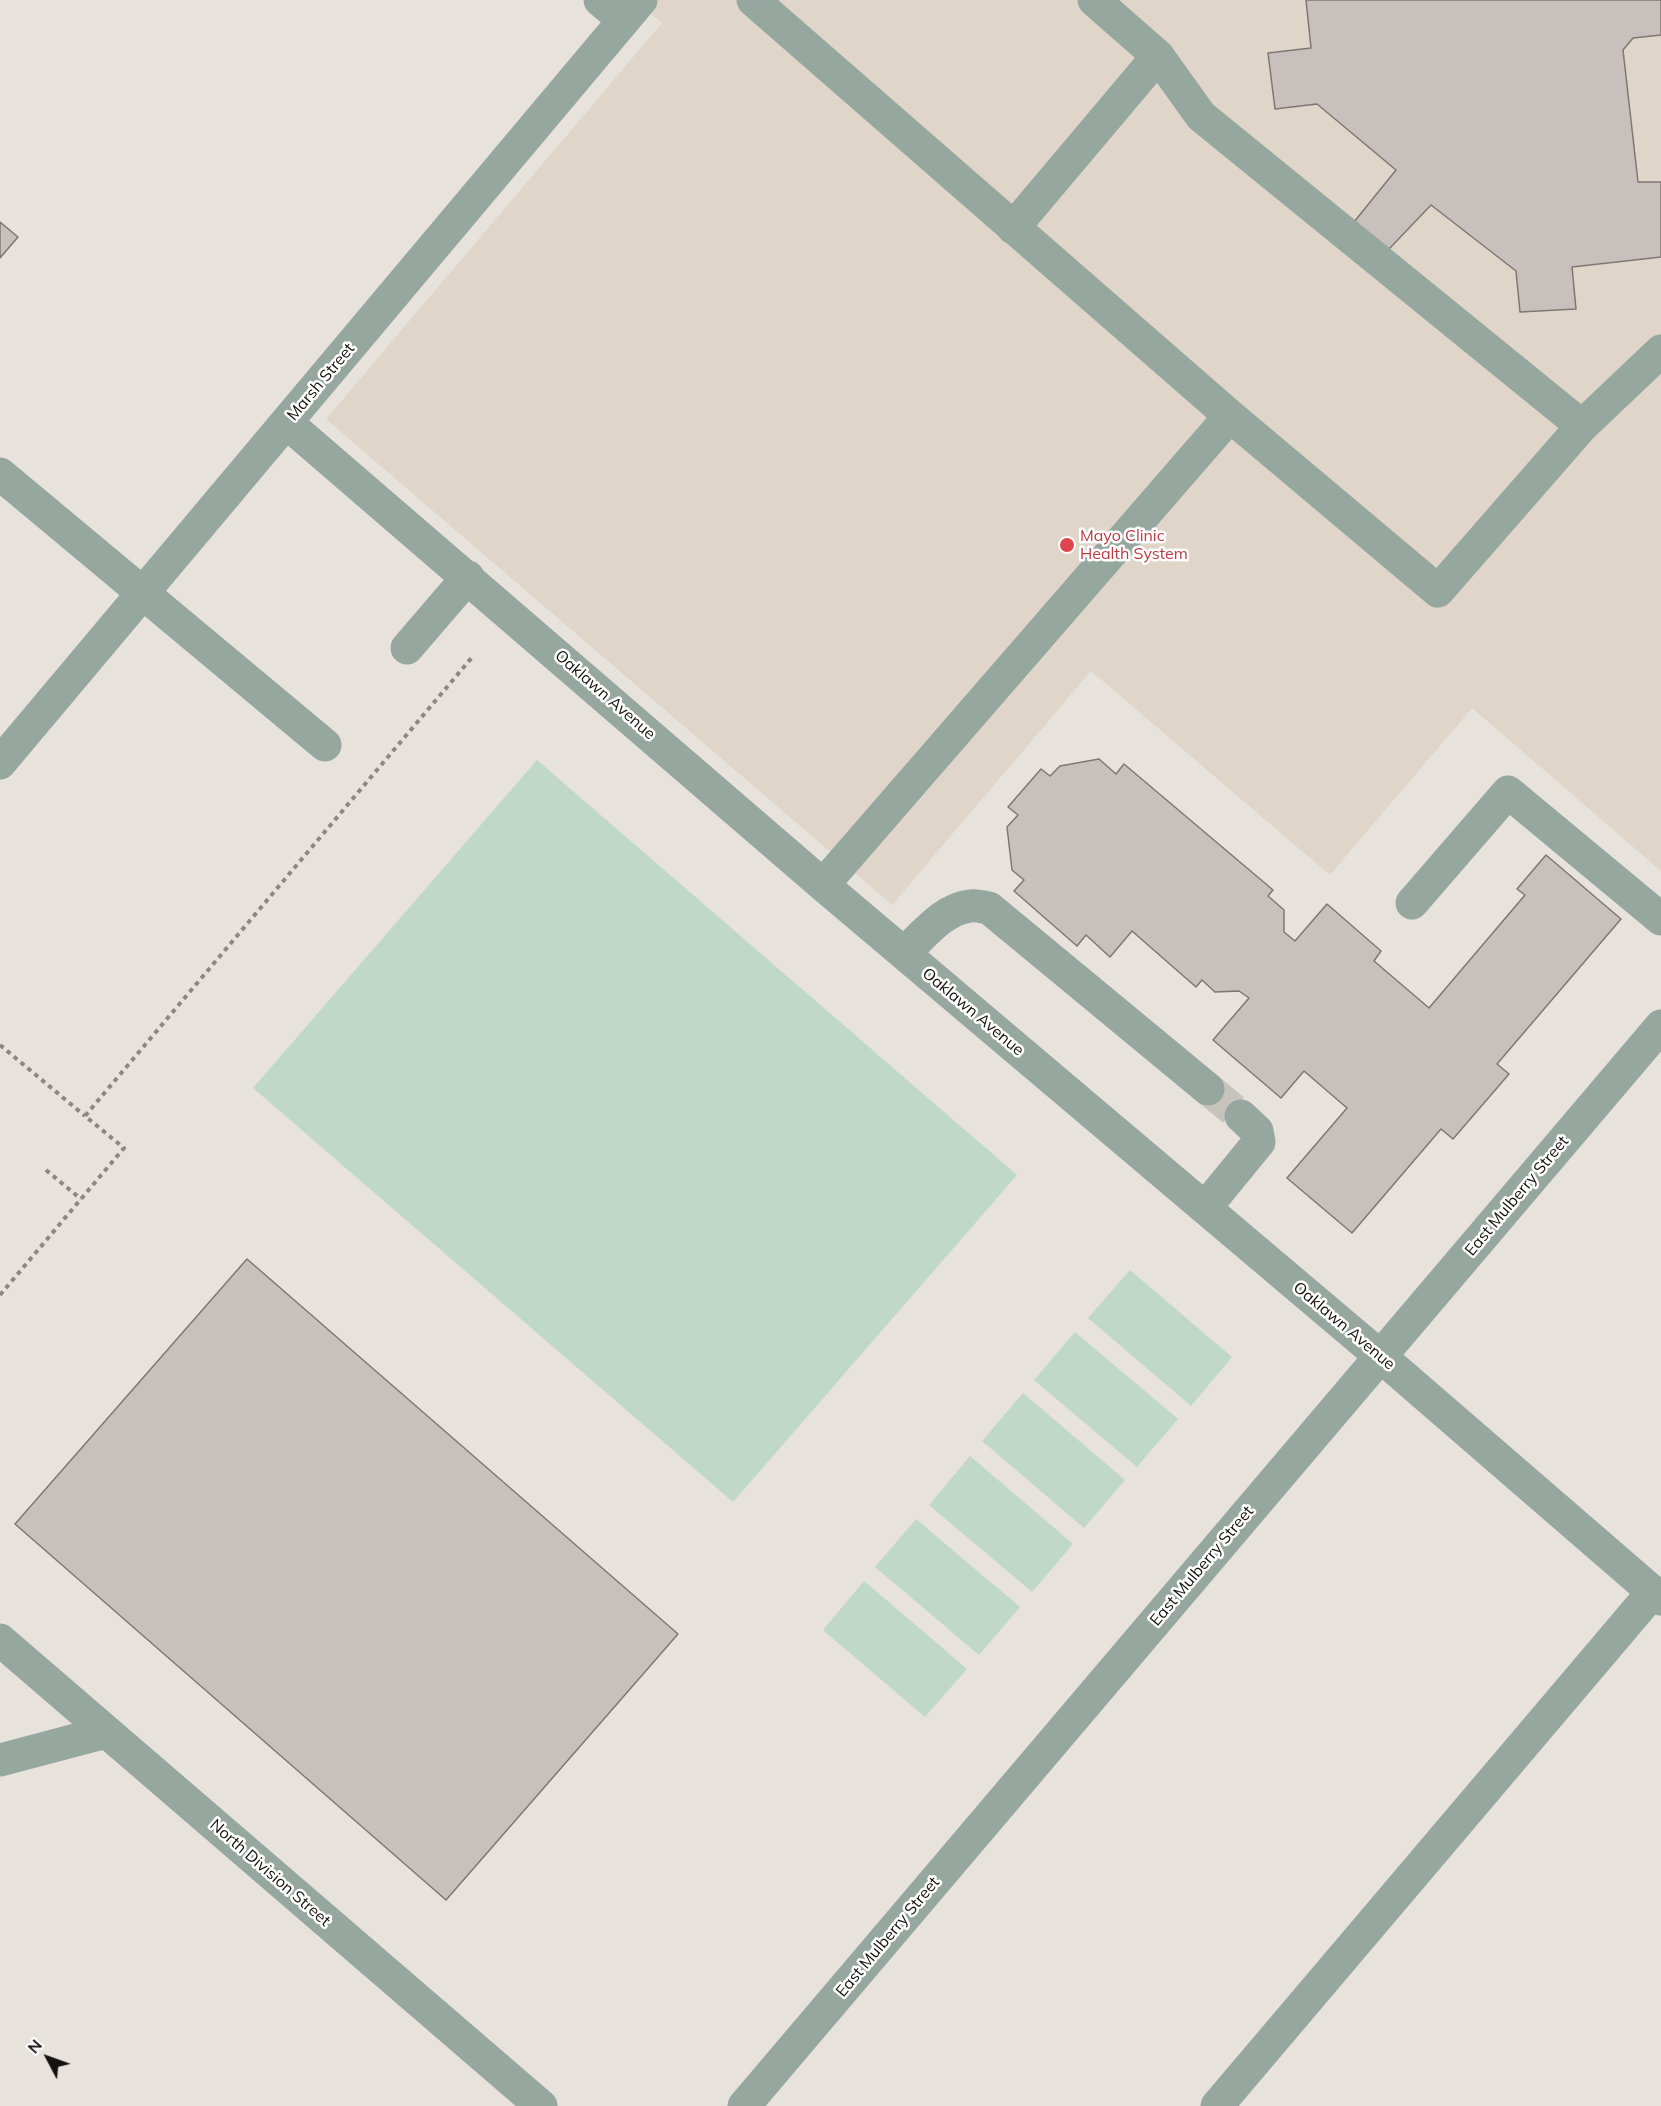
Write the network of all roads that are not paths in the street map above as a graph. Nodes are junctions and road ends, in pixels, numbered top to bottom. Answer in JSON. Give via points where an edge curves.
{"nodes":[{"id":1,"x":753,"y":0,"type":"edge"},
{"id":2,"x":1094,"y":0,"type":"edge"},
{"id":3,"x":622,"y":7,"type":"edge"},
{"id":4,"x":1158,"y":56,"type":"junction"},
{"id":5,"x":1013,"y":228,"type":"junction"},
{"id":6,"x":1661,"y":351,"type":"edge"},
{"id":7,"x":1230,"y":417,"type":"junction"},
{"id":8,"x":287,"y":423,"type":"junction"},
{"id":9,"x":1582,"y":426,"type":"junction"},
{"id":10,"x":0,"y":474,"type":"edge"},
{"id":11,"x":468,"y":577,"type":"junction"},
{"id":12,"x":144,"y":592,"type":"junction"},
{"id":13,"x":407,"y":648,"type":"dead end"},
{"id":14,"x":325,"y":745,"type":"dead end"},
{"id":15,"x":0,"y":763,"type":"edge"},
{"id":16,"x":823,"y":885,"type":"junction"},
{"id":17,"x":1412,"y":903,"type":"dead end"},
{"id":18,"x":1661,"y":919,"type":"edge"},
{"id":19,"x":904,"y":954,"type":"junction"},
{"id":20,"x":1661,"y":1026,"type":"edge"},
{"id":21,"x":1208,"y":1089,"type":"tunnel mouth"},
{"id":22,"x":1241,"y":1116,"type":"tunnel mouth"},
{"id":23,"x":1205,"y":1208,"type":"junction"},
{"id":24,"x":1380,"y":1356,"type":"junction"},
{"id":25,"x":1657,"y":1595,"type":"edge"},
{"id":26,"x":0,"y":1640,"type":"edge"},
{"id":27,"x":106,"y":1732,"type":"junction"},
{"id":28,"x":0,"y":1760,"type":"edge"},
{"id":29,"x":541,"y":2106,"type":"edge"},
{"id":30,"x":744,"y":2106,"type":"edge"},
{"id":31,"x":1217,"y":2106,"type":"edge"}],
"edges":[{"from":1,"to":5,"type":"street"},
{"from":2,"to":4,"type":"street"},
{"from":3,"to":8,"type":"street","name":"Marsh Street"},
{"from":4,"to":5,"type":"street"},
{"from":4,"to":9,"type":"street","via":[[1201,116]]},
{"from":5,"to":7,"type":"street"},
{"from":6,"to":9,"type":"street"},
{"from":7,"to":9,"type":"street","via":[[1438,591]]},
{"from":7,"to":16,"type":"street"},
{"from":8,"to":11,"type":"street","name":"Oaklawn Avenue"},
{"from":8,"to":12,"type":"street","name":"Marsh Street"},
{"from":10,"to":12,"type":"street"},
{"from":11,"to":13,"type":"street"},
{"from":11,"to":16,"type":"street","name":"Oaklawn Avenue"},
{"from":12,"to":14,"type":"street"},
{"from":12,"to":15,"type":"street","name":"Marsh Street"},
{"from":16,"to":19,"type":"street","name":"Oaklawn Avenue"},
{"from":17,"to":18,"type":"street","via":[[1508,792]]},
{"from":19,"to":21,"type":"street","via":[[954,909],[972,905],[989,908]]},
{"from":19,"to":23,"type":"street","name":"Oaklawn Avenue"},
{"from":20,"to":24,"type":"street","name":"East Mulberry Street"},
{"from":22,"to":23,"type":"street","via":[[1257,1131],[1259,1142]]},
{"from":23,"to":24,"type":"street","name":"Oaklawn Avenue"},
{"from":24,"to":25,"type":"street","name":"Oaklawn Avenue"},
{"from":24,"to":30,"type":"street","name":"East Mulberry Street"},
{"from":25,"to":31,"type":"street"},
{"from":26,"to":27,"type":"street","name":"North Division Street"},
{"from":27,"to":28,"type":"street"},
{"from":27,"to":29,"type":"street","name":"North Division Street"}]}
